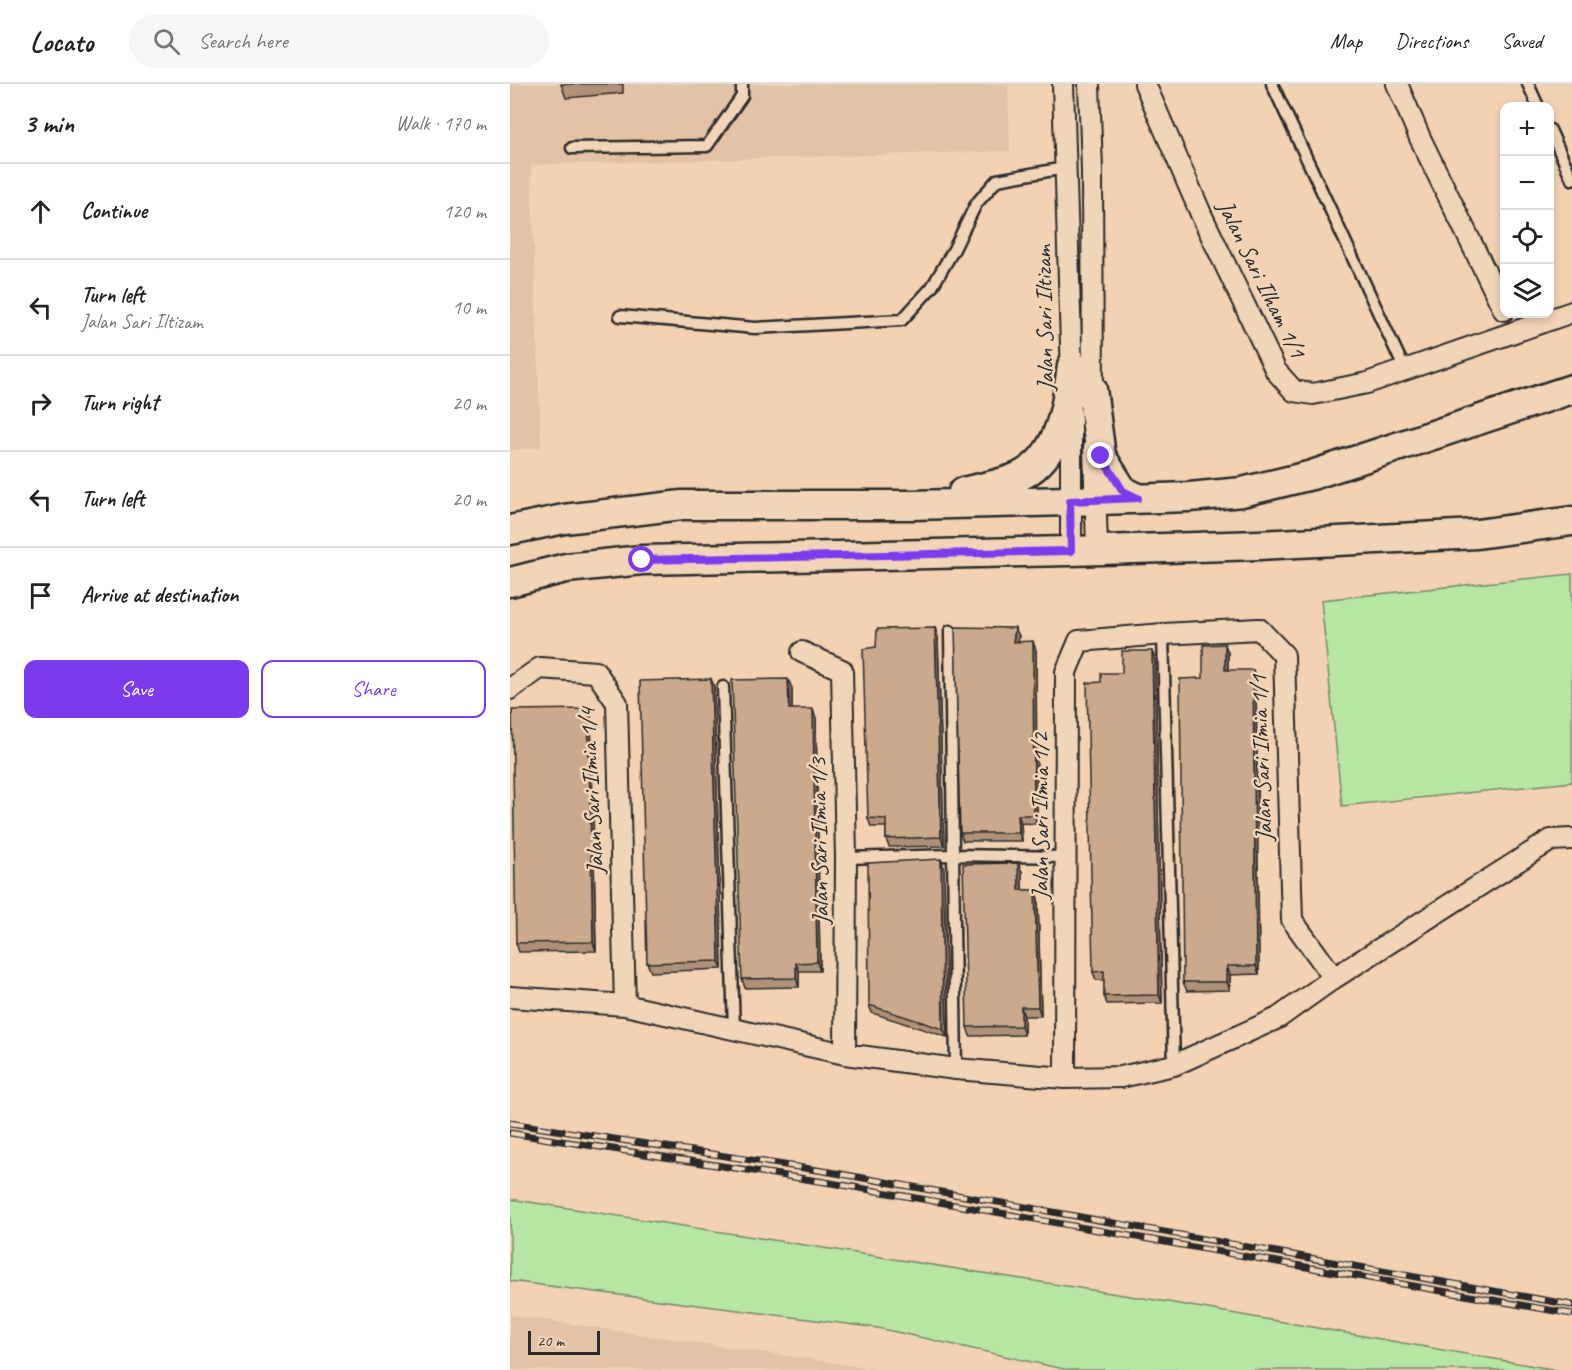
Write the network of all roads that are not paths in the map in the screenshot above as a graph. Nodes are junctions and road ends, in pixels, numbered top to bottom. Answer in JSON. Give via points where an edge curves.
{"nodes":[{"id":1,"x":742,"y":84,"type":"edge"},
{"id":2,"x":1063,"y":84,"type":"edge"},
{"id":3,"x":1089,"y":84,"type":"edge"},
{"id":4,"x":1145,"y":84,"type":"edge"},
{"id":5,"x":1272,"y":84,"type":"edge"},
{"id":6,"x":1397,"y":84,"type":"edge"},
{"id":7,"x":1528,"y":84,"type":"edge"},
{"id":8,"x":1536,"y":102,"type":"edge"},
{"id":9,"x":1554,"y":139,"type":"edge"},
{"id":10,"x":572,"y":148,"type":"dead end"},
{"id":11,"x":1065,"y":168,"type":"junction"},
{"id":12,"x":1572,"y":179,"type":"edge"},
{"id":13,"x":1500,"y":302,"type":"edge"},
{"id":14,"x":1572,"y":312,"type":"edge"},
{"id":15,"x":621,"y":316,"type":"dead end"},
{"id":16,"x":1508,"y":318,"type":"edge"},
{"id":17,"x":1515,"y":332,"type":"junction"},
{"id":18,"x":1072,"y":366,"type":"junction"},
{"id":19,"x":1405,"y":370,"type":"junction"},
{"id":20,"x":1092,"y":389,"type":"junction"},
{"id":21,"x":1572,"y":389,"type":"edge"},
{"id":22,"x":1138,"y":498,"type":"junction"},
{"id":23,"x":1083,"y":501,"type":"junction"},
{"id":24,"x":911,"y":505,"type":"junction"},
{"id":25,"x":1572,"y":521,"type":"edge"},
{"id":26,"x":510,"y":530,"type":"edge"},
{"id":27,"x":1084,"y":550,"type":"junction"},
{"id":28,"x":510,"y":582,"type":"edge"},
{"id":29,"x":950,"y":631,"type":"dead end"},
{"id":30,"x":1163,"y":633,"type":"junction"},
{"id":31,"x":802,"y":652,"type":"dead end"},
{"id":32,"x":723,"y":687,"type":"dead end"},
{"id":33,"x":510,"y":689,"type":"edge"},
{"id":34,"x":1572,"y":839,"type":"edge"},
{"id":35,"x":953,"y":855,"type":"junction"},
{"id":36,"x":1066,"y":857,"type":"junction"},
{"id":37,"x":846,"y":858,"type":"junction"},
{"id":38,"x":1334,"y":978,"type":"junction"},
{"id":39,"x":510,"y":997,"type":"edge"},
{"id":40,"x":626,"y":1005,"type":"junction"},
{"id":41,"x":734,"y":1030,"type":"junction"},
{"id":42,"x":845,"y":1054,"type":"junction"},
{"id":43,"x":1174,"y":1065,"type":"junction"},
{"id":44,"x":956,"y":1069,"type":"junction"},
{"id":45,"x":1065,"y":1078,"type":"junction"}],
"edges":[{"from":1,"to":10,"type":"lane","via":[[742,96],[707,146]]},
{"from":2,"to":11,"type":"street","name":"Jalan Sari Iltizam"},
{"from":3,"to":20,"type":"street","name":"Jalan Sari Iltizam"},
{"from":4,"to":19,"type":"street","name":"Jalan Sari Ilham 1/1","via":[[1271,361],[1294,391],[1313,394],[1367,384]]},
{"from":5,"to":19,"type":"lane"},
{"from":6,"to":13,"type":"street"},
{"from":7,"to":8,"type":"lane"},
{"from":9,"to":12,"type":"lane"},
{"from":11,"to":15,"type":"lane","via":[[997,180],[976,204],[932,287],[902,320],[755,328]]},
{"from":11,"to":18,"type":"street","name":"Jalan Sari Iltizam"},
{"from":14,"to":17,"type":"street","name":"Jalan Sari Ilham 1/1"},
{"from":16,"to":17,"type":"street"},
{"from":17,"to":19,"type":"street","name":"Jalan Sari Ilham 1/1"},
{"from":18,"to":23,"type":"street","name":"Jalan Sari Iltizam"},
{"from":18,"to":24,"type":"street","via":[[1067,405],[1054,445],[1037,465],[1014,479]]},
{"from":20,"to":22,"type":"street","via":[[1101,456],[1123,491]]},
{"from":20,"to":23,"type":"street","name":"Jalan Sari Iltizam"},
{"from":21,"to":22,"type":"street","via":[[1312,476],[1242,492]]},
{"from":22,"to":23,"type":"street"},
{"from":23,"to":24,"type":"street"},
{"from":23,"to":27,"type":"street","name":"Jalan Sari Iltizam"},
{"from":24,"to":26,"type":"street","via":[[682,505],[564,519]]},
{"from":25,"to":27,"type":"street","via":[[1477,534]]},
{"from":27,"to":28,"type":"street","via":[[642,560],[566,568]]},
{"from":29,"to":35,"type":"lane"},
{"from":30,"to":36,"type":"street","name":"Jalan Sari Ilmia 1/2","via":[[1079,641],[1066,672]]},
{"from":30,"to":38,"type":"street","name":"Jalan Sari Ilmia 1/1","via":[[1259,629],[1284,655],[1292,920]]},
{"from":30,"to":43,"type":"lane"},
{"from":31,"to":37,"type":"street","name":"Jalan Sari Ilmia 1/3","via":[[842,670]]},
{"from":32,"to":41,"type":"lane"},
{"from":33,"to":40,"type":"street","name":"Jalan Sari Ilmia 1/4","via":[[540,668],[596,672],[617,703]]},
{"from":34,"to":38,"type":"street","via":[[1551,840]]},
{"from":35,"to":36,"type":"lane"},
{"from":35,"to":37,"type":"lane"},
{"from":35,"to":44,"type":"lane"},
{"from":36,"to":45,"type":"street","name":"Jalan Sari Ilmia 1/2"},
{"from":37,"to":42,"type":"street","name":"Jalan Sari Ilmia 1/3"},
{"from":38,"to":43,"type":"street","via":[[1278,1018]]},
{"from":39,"to":40,"type":"street"},
{"from":40,"to":41,"type":"street"},
{"from":41,"to":42,"type":"street"},
{"from":42,"to":44,"type":"street"},
{"from":43,"to":45,"type":"street","via":[[1121,1077]]},
{"from":44,"to":45,"type":"street"}]}
